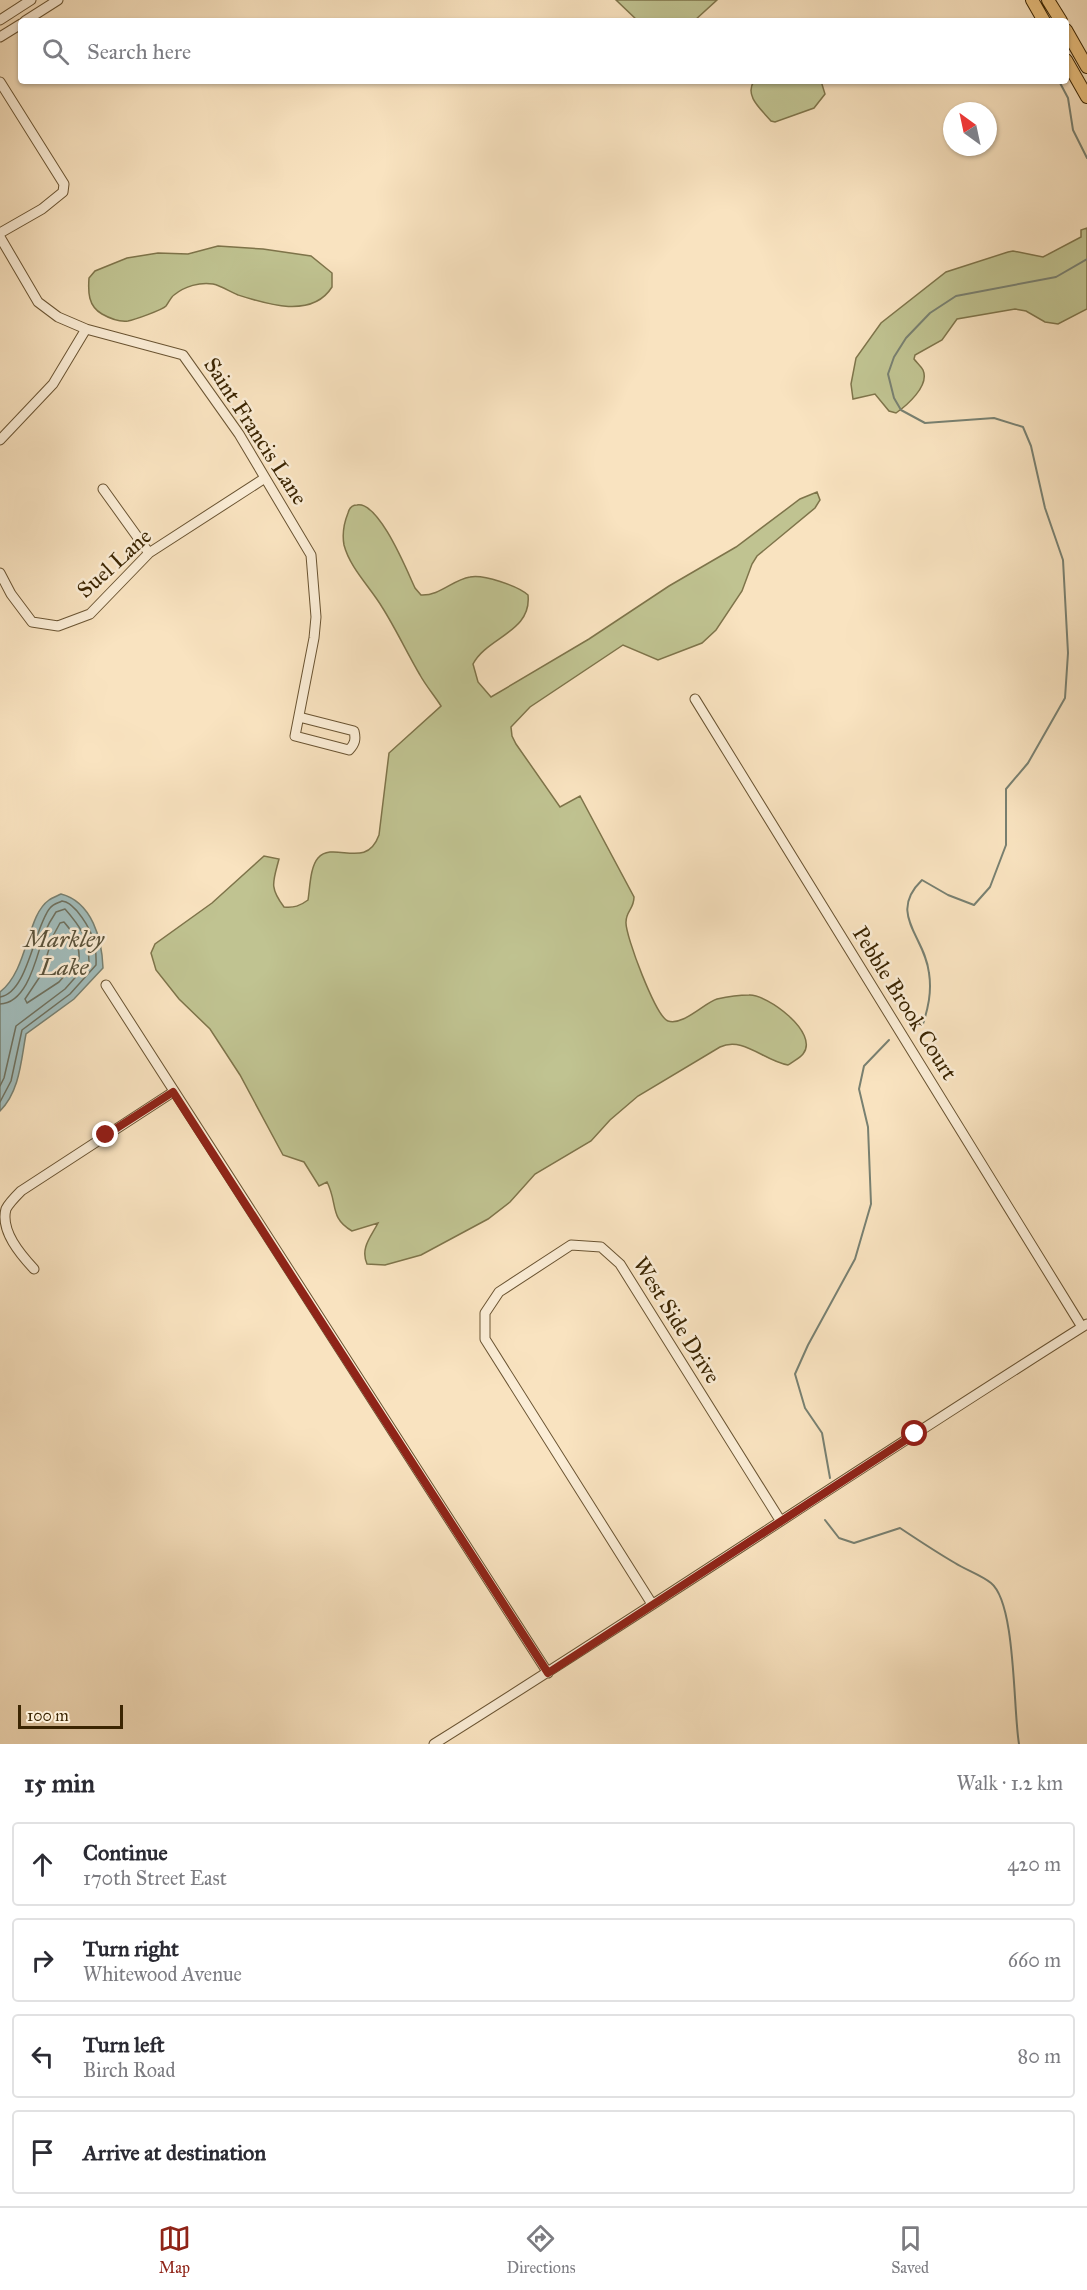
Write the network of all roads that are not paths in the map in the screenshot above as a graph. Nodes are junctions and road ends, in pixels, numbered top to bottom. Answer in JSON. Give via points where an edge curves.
{"nodes":[{"id":1,"x":31,"y":0,"type":"edge"},
{"id":2,"x":58,"y":0,"type":"edge"},
{"id":3,"x":1032,"y":0,"type":"edge"},
{"id":4,"x":1048,"y":0,"type":"edge"},
{"id":5,"x":30,"y":18,"type":"edge"},
{"id":6,"x":1042,"y":18,"type":"edge"},
{"id":7,"x":1059,"y":18,"type":"edge"},
{"id":8,"x":0,"y":20,"type":"edge"},
{"id":9,"x":18,"y":26,"type":"edge"},
{"id":10,"x":1069,"y":35,"type":"edge"},
{"id":11,"x":0,"y":37,"type":"edge"},
{"id":12,"x":1069,"y":65,"type":"edge"},
{"id":13,"x":1087,"y":68,"type":"edge"},
{"id":14,"x":0,"y":82,"type":"edge"},
{"id":15,"x":1087,"y":97,"type":"edge"},
{"id":16,"x":0,"y":235,"type":"edge"},
{"id":17,"x":86,"y":329,"type":"junction"},
{"id":18,"x":0,"y":440,"type":"edge"},
{"id":19,"x":265,"y":478,"type":"junction"},
{"id":20,"x":103,"y":489,"type":"dead end"},
{"id":21,"x":149,"y":553,"type":"junction"},
{"id":22,"x":0,"y":573,"type":"edge"},
{"id":23,"x":695,"y":699,"type":"dead end"},
{"id":24,"x":299,"y":717,"type":"junction"},
{"id":25,"x":106,"y":985,"type":"dead end"},
{"id":26,"x":173,"y":1092,"type":"junction"},
{"id":27,"x":34,"y":1269,"type":"dead end"},
{"id":28,"x":1085,"y":1325,"type":"edge"},
{"id":29,"x":780,"y":1520,"type":"junction"},
{"id":30,"x":652,"y":1605,"type":"junction"},
{"id":31,"x":548,"y":1673,"type":"junction"},
{"id":32,"x":434,"y":1744,"type":"edge"}],
"edges":[{"from":1,"to":8,"type":"street"},
{"from":2,"to":5,"type":"street"},
{"from":3,"to":6,"type":"main road"},
{"from":4,"to":7,"type":"main road"},
{"from":9,"to":11,"type":"street"},
{"from":10,"to":13,"type":"main road"},
{"from":12,"to":15,"type":"main road"},
{"from":14,"to":16,"type":"street","name":"Saint Francis Lane","via":[[64,184],[63,192],[42,209]]},
{"from":16,"to":17,"type":"street","name":"Saint Francis Lane","via":[[38,302],[58,317]]},
{"from":17,"to":18,"type":"street","via":[[53,384]]},
{"from":17,"to":19,"type":"street","name":"Saint Francis Lane","via":[[183,355]]},
{"from":19,"to":21,"type":"street","name":"Suel Lane"},
{"from":19,"to":24,"type":"street","name":"Saint Francis Lane","via":[[311,555],[315,638]]},
{"from":20,"to":21,"type":"street"},
{"from":21,"to":22,"type":"street","name":"Suel Lane","via":[[90,614],[58,626],[32,622]]},
{"from":23,"to":28,"type":"street","name":"Pebble Brook Court"},
{"from":24,"to":24,"type":"street","name":"Saint Francis Lane","via":[[354,731],[353,745],[349,750],[295,736]]},
{"from":25,"to":26,"type":"street"},
{"from":26,"to":27,"type":"street","via":[[21,1191],[10,1204],[5,1211],[4,1228]]},
{"from":26,"to":31,"type":"street"},
{"from":28,"to":29,"type":"street"},
{"from":29,"to":30,"type":"street"},
{"from":29,"to":30,"type":"street","name":"West Side Drive","via":[[620,1264],[601,1247],[571,1245],[499,1292],[485,1312],[484,1338]]},
{"from":30,"to":31,"type":"street"},
{"from":31,"to":32,"type":"street"}]}
